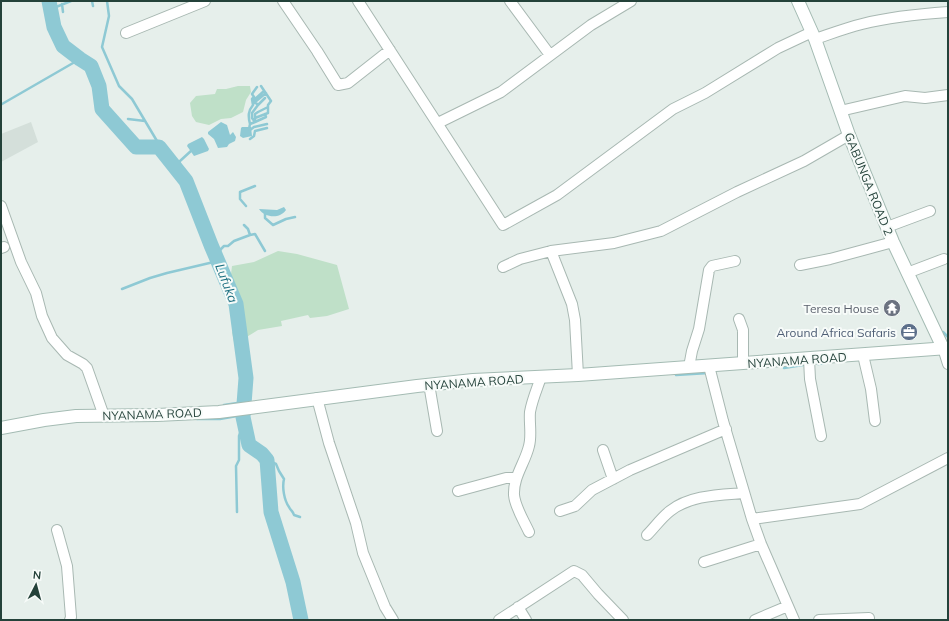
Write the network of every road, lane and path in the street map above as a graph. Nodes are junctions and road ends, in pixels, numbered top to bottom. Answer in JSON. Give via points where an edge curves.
{"nodes":[{"id":1,"x":206,"y":1,"type":"edge"},
{"id":2,"x":283,"y":1,"type":"edge"},
{"id":3,"x":358,"y":1,"type":"edge"},
{"id":4,"x":510,"y":1,"type":"edge"},
{"id":5,"x":631,"y":1,"type":"edge"},
{"id":6,"x":798,"y":1,"type":"edge"},
{"id":7,"x":948,"y":12,"type":"edge"},
{"id":8,"x":126,"y":33,"type":"dead end"},
{"id":9,"x":813,"y":36,"type":"junction"},
{"id":10,"x":390,"y":50,"type":"junction"},
{"id":11,"x":550,"y":55,"type":"junction"},
{"id":12,"x":948,"y":96,"type":"edge"},
{"id":13,"x":840,"y":110,"type":"junction"},
{"id":14,"x":438,"y":123,"type":"junction"},
{"id":15,"x":849,"y":135,"type":"junction"},
{"id":16,"x":1,"y":206,"type":"edge"},
{"id":17,"x":930,"y":211,"type":"dead end"},
{"id":18,"x":887,"y":227,"type":"junction"},
{"id":19,"x":893,"y":242,"type":"junction"},
{"id":20,"x":551,"y":251,"type":"junction"},
{"id":21,"x":944,"y":259,"type":"dead end"},
{"id":22,"x":735,"y":261,"type":"dead end"},
{"id":23,"x":800,"y":265,"type":"dead end"},
{"id":24,"x":503,"y":267,"type":"dead end"},
{"id":25,"x":908,"y":272,"type":"junction"},
{"id":26,"x":739,"y":320,"type":"dead end"},
{"id":27,"x":946,"y":348,"type":"edge"},
{"id":28,"x":863,"y":355,"type":"junction"},
{"id":29,"x":809,"y":359,"type":"junction"},
{"id":30,"x":742,"y":364,"type":"junction"},
{"id":31,"x":948,"y":364,"type":"edge"},
{"id":32,"x":709,"y":366,"type":"junction"},
{"id":33,"x":689,"y":367,"type":"junction"},
{"id":34,"x":578,"y":375,"type":"junction"},
{"id":35,"x":541,"y":377,"type":"junction"},
{"id":36,"x":429,"y":384,"type":"junction"},
{"id":37,"x":317,"y":398,"type":"junction"},
{"id":38,"x":104,"y":416,"type":"junction"},
{"id":39,"x":874,"y":421,"type":"dead end"},
{"id":40,"x":1,"y":428,"type":"edge"},
{"id":41,"x":726,"y":429,"type":"junction"},
{"id":42,"x":437,"y":431,"type":"dead end"},
{"id":43,"x":821,"y":436,"type":"dead end"},
{"id":44,"x":603,"y":450,"type":"dead end"},
{"id":45,"x":948,"y":458,"type":"edge"},
{"id":46,"x":516,"y":478,"type":"junction"},
{"id":47,"x":613,"y":479,"type":"junction"},
{"id":48,"x":458,"y":491,"type":"dead end"},
{"id":49,"x":744,"y":493,"type":"junction"},
{"id":50,"x":560,"y":511,"type":"dead end"},
{"id":51,"x":752,"y":519,"type":"junction"},
{"id":52,"x":57,"y":530,"type":"dead end"},
{"id":53,"x":529,"y":532,"type":"dead end"},
{"id":54,"x":647,"y":535,"type":"dead end"},
{"id":55,"x":761,"y":544,"type":"junction"},
{"id":56,"x":704,"y":562,"type":"dead end"},
{"id":57,"x":788,"y":606,"type":"junction"},
{"id":58,"x":518,"y":607,"type":"junction"},
{"id":59,"x":869,"y":618,"type":"dead end"},
{"id":60,"x":70,"y":620,"type":"edge"},
{"id":61,"x":393,"y":620,"type":"edge"},
{"id":62,"x":499,"y":620,"type":"edge"},
{"id":63,"x":526,"y":620,"type":"edge"},
{"id":64,"x":623,"y":620,"type":"edge"},
{"id":65,"x":755,"y":620,"type":"edge"},
{"id":66,"x":794,"y":620,"type":"edge"},
{"id":67,"x":819,"y":620,"type":"edge"}],
"edges":[{"from":1,"to":8,"type":"street"},
{"from":2,"to":10,"type":"street","via":[[338,85],[348,83]]},
{"from":3,"to":10,"type":"street"},
{"from":4,"to":11,"type":"street"},
{"from":5,"to":11,"type":"street","via":[[591,25]]},
{"from":6,"to":9,"type":"street","name":"GABUNGA ROAD 2"},
{"from":7,"to":9,"type":"street","via":[[878,20]]},
{"from":9,"to":13,"type":"street","name":"GABUNGA ROAD 2"},
{"from":9,"to":14,"type":"street","via":[[778,48],[705,93],[673,109],[556,195],[503,224]]},
{"from":10,"to":14,"type":"street"},
{"from":11,"to":14,"type":"street","via":[[501,92]]},
{"from":12,"to":13,"type":"street","via":[[905,96]]},
{"from":13,"to":15,"type":"street","name":"GABUNGA ROAD 2"},
{"from":15,"to":18,"type":"street","name":"GABUNGA ROAD 2"},
{"from":15,"to":20,"type":"street","via":[[804,161],[661,231],[614,243]]},
{"from":16,"to":38,"type":"street","via":[[52,338],[67,355],[87,368]]},
{"from":17,"to":18,"type":"street"},
{"from":18,"to":19,"type":"street","name":"GABUNGA ROAD 2"},
{"from":19,"to":23,"type":"street"},
{"from":19,"to":25,"type":"street","name":"GABUNGA ROAD 2"},
{"from":20,"to":24,"type":"street","via":[[520,259]]},
{"from":20,"to":34,"type":"street","via":[[572,304]]},
{"from":21,"to":25,"type":"street"},
{"from":22,"to":33,"type":"street","via":[[712,266],[709,270],[699,329]]},
{"from":25,"to":27,"type":"street","name":"GABUNGA ROAD 2"},
{"from":26,"to":30,"type":"street","via":[[743,330]]},
{"from":27,"to":28,"type":"street","name":"NYANAMA ROAD"},
{"from":27,"to":31,"type":"street","name":"GABUNGA ROAD 2"},
{"from":28,"to":29,"type":"street","name":"NYANAMA ROAD"},
{"from":28,"to":39,"type":"street","via":[[871,389]]},
{"from":29,"to":30,"type":"street","name":"NYANAMA ROAD"},
{"from":29,"to":43,"type":"street","via":[[810,379]]},
{"from":30,"to":32,"type":"street","name":"NYANAMA ROAD"},
{"from":32,"to":33,"type":"street","name":"NYANAMA ROAD"},
{"from":32,"to":41,"type":"street"},
{"from":33,"to":34,"type":"street","name":"NYANAMA ROAD"},
{"from":34,"to":35,"type":"street","name":"NYANAMA ROAD"},
{"from":35,"to":36,"type":"street","name":"NYANAMA ROAD"},
{"from":35,"to":46,"type":"street","via":[[530,413],[530,444]]},
{"from":36,"to":37,"type":"street","name":"NYANAMA ROAD"},
{"from":36,"to":42,"type":"street"},
{"from":37,"to":38,"type":"street","name":"NYANAMA ROAD","via":[[218,412]]},
{"from":37,"to":61,"type":"street","via":[[356,523],[363,554],[384,607]]},
{"from":38,"to":40,"type":"street","name":"NYANAMA ROAD","via":[[76,416]]},
{"from":41,"to":47,"type":"street"},
{"from":41,"to":49,"type":"street"},
{"from":44,"to":47,"type":"street"},
{"from":45,"to":51,"type":"street","via":[[860,504]]},
{"from":46,"to":48,"type":"street","via":[[506,478]]},
{"from":46,"to":53,"type":"street","via":[[515,501]]},
{"from":47,"to":50,"type":"street","via":[[592,490],[575,506]]},
{"from":49,"to":51,"type":"street"},
{"from":49,"to":54,"type":"street","via":[[691,500],[678,505]]},
{"from":51,"to":55,"type":"street"},
{"from":52,"to":60,"type":"street","via":[[67,566]]},
{"from":55,"to":56,"type":"street"},
{"from":55,"to":57,"type":"street"},
{"from":57,"to":65,"type":"street"},
{"from":57,"to":66,"type":"street"},
{"from":58,"to":62,"type":"street"},
{"from":58,"to":63,"type":"street"},
{"from":58,"to":64,"type":"street","via":[[574,571],[582,575]]},
{"from":59,"to":67,"type":"street"}]}
